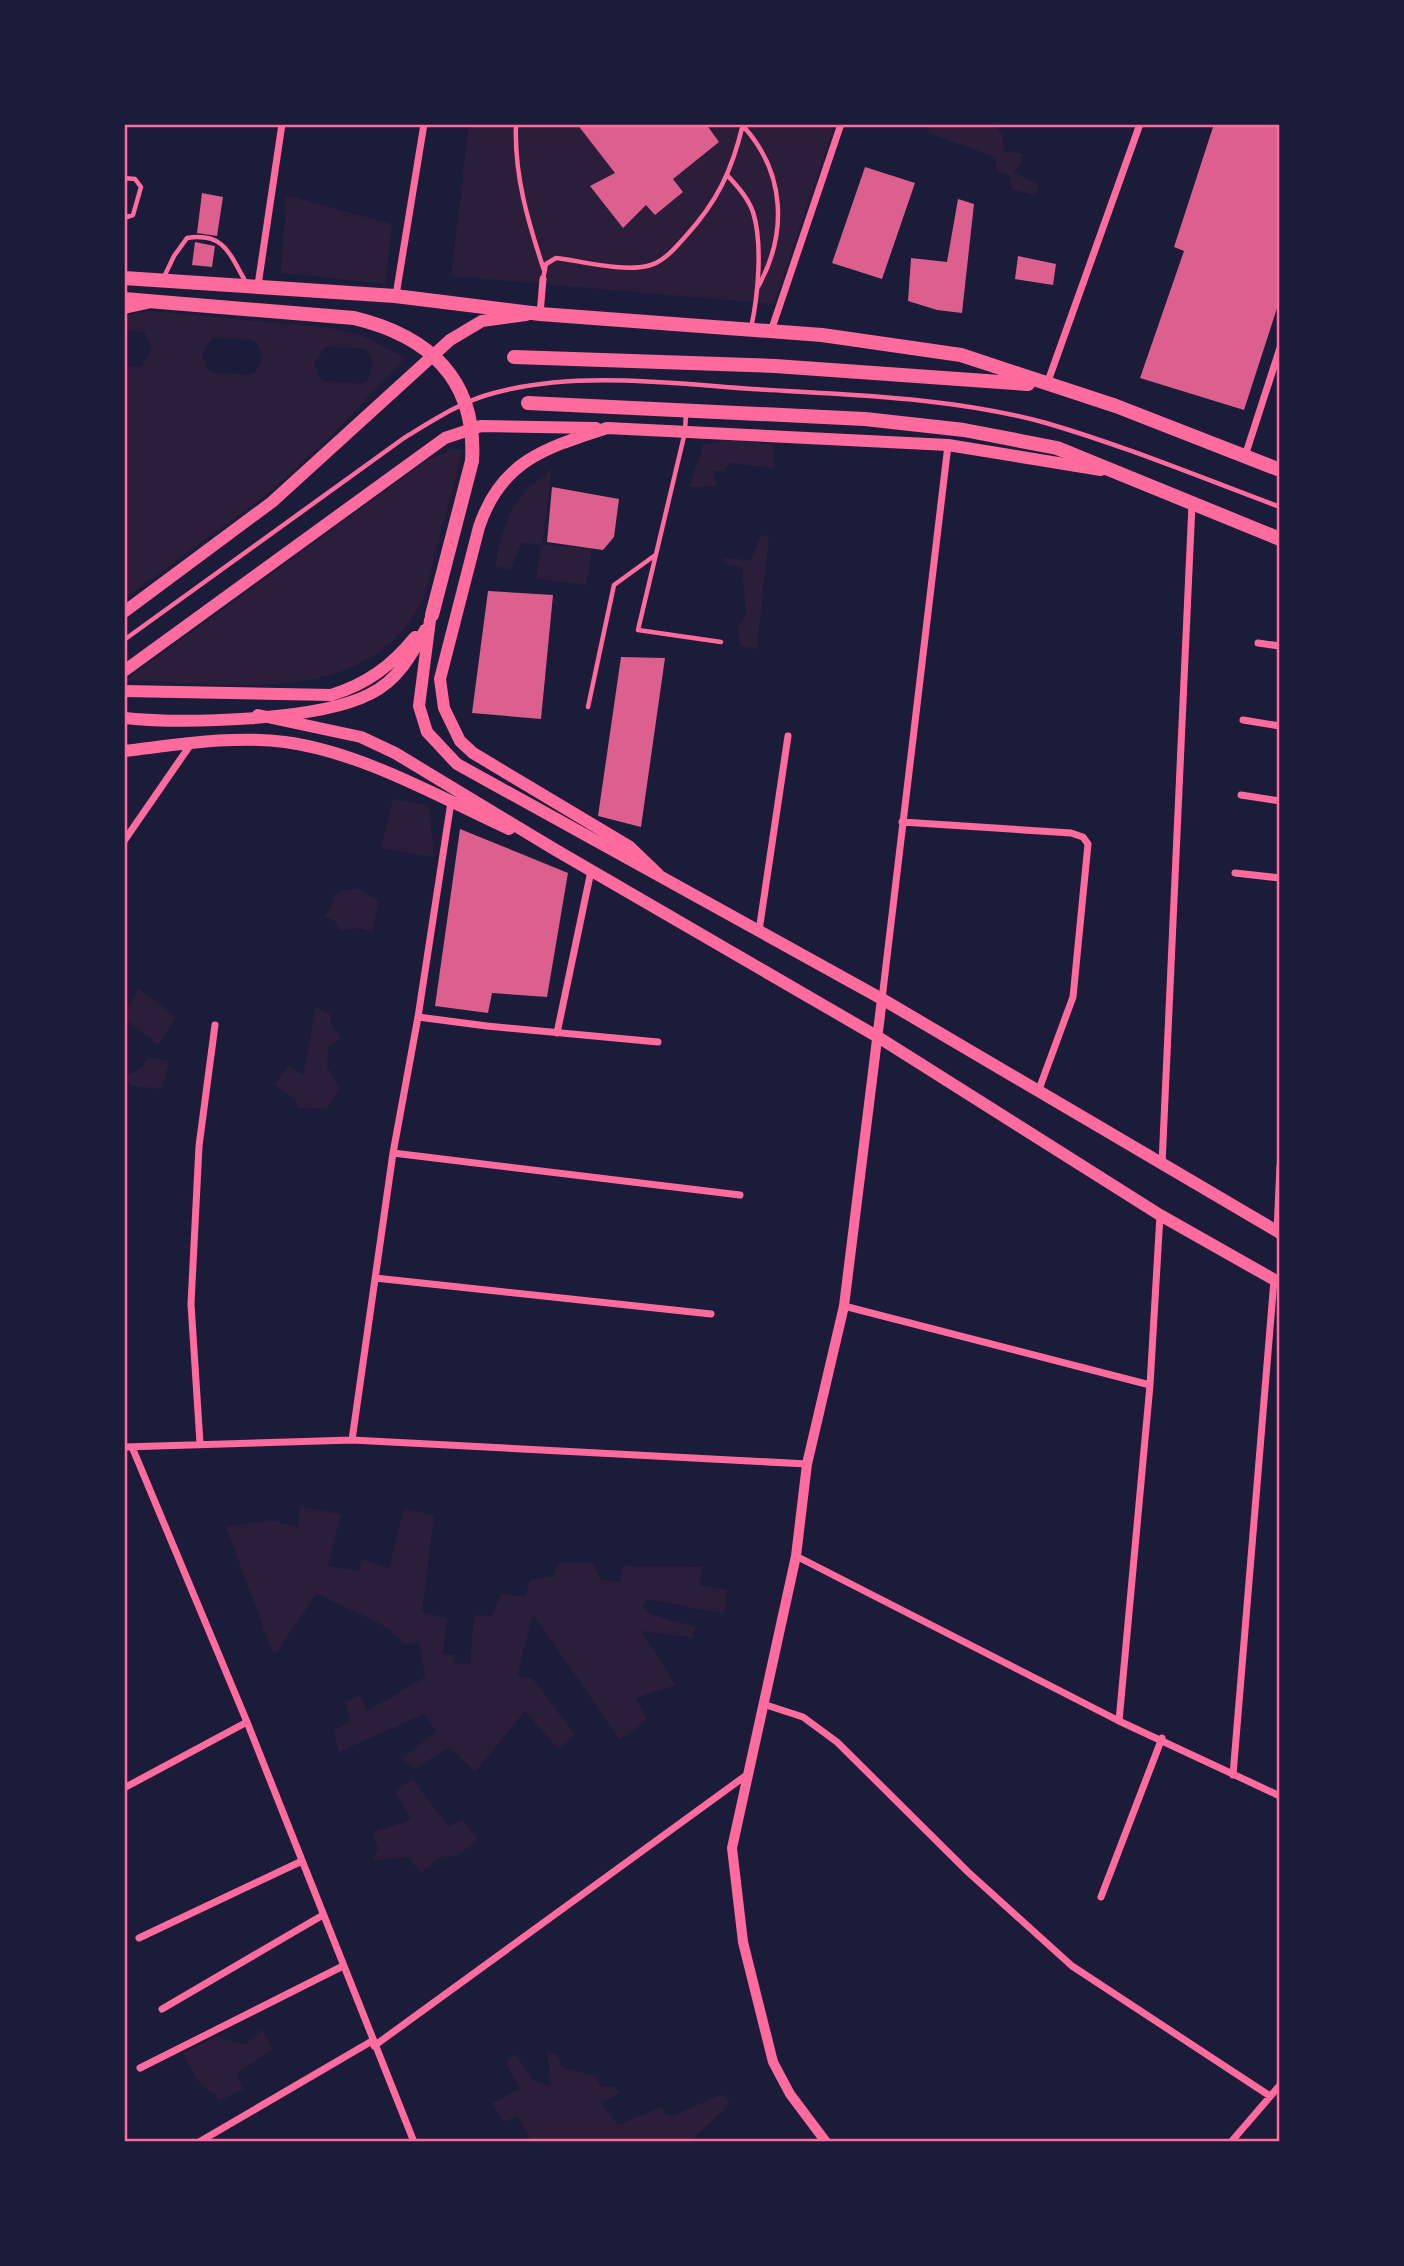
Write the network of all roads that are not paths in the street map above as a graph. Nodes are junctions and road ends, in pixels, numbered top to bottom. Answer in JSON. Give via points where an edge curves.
{"nodes":[{"id":1,"x":282,"y":124,"type":"edge"},
{"id":2,"x":424,"y":124,"type":"edge"},
{"id":3,"x":516,"y":124,"type":"edge"},
{"id":4,"x":841,"y":124,"type":"edge"},
{"id":5,"x":1140,"y":124,"type":"edge"},
{"id":6,"x":743,"y":125,"type":"edge"},
{"id":7,"x":728,"y":176,"type":"junction"},
{"id":8,"x":124,"y":178,"type":"edge"},
{"id":9,"x":124,"y":218,"type":"edge"},
{"id":10,"x":544,"y":270,"type":"junction"},
{"id":11,"x":124,"y":278,"type":"edge"},
{"id":12,"x":543,"y":279,"type":"joint"},
{"id":13,"x":163,"y":280,"type":"junction"},
{"id":14,"x":253,"y":285,"type":"junction"},
{"id":15,"x":758,"y":287,"type":"junction"},
{"id":16,"x":396,"y":296,"type":"junction"},
{"id":17,"x":124,"y":299,"type":"edge"},
{"id":18,"x":156,"y":301,"type":"junction"},
{"id":19,"x":124,"y":308,"type":"edge"},
{"id":20,"x":540,"y":314,"type":"junction"},
{"id":21,"x":751,"y":329,"type":"junction"},
{"id":22,"x":771,"y":331,"type":"junction"},
{"id":23,"x":1280,"y":348,"type":"edge"},
{"id":24,"x":514,"y":358,"type":"dead end"},
{"id":25,"x":1046,"y":386,"type":"junction"},
{"id":26,"x":528,"y":402,"type":"dead end"},
{"id":27,"x":687,"y":411,"type":"junction"},
{"id":28,"x":607,"y":428,"type":"junction"},
{"id":29,"x":685,"y":432,"type":"junction"},
{"id":30,"x":947,"y":445,"type":"junction"},
{"id":31,"x":1245,"y":456,"type":"junction"},
{"id":32,"x":1277,"y":465,"type":"edge"},
{"id":33,"x":1114,"y":472,"type":"junction"},
{"id":34,"x":1192,"y":503,"type":"junction"},
{"id":35,"x":1280,"y":507,"type":"edge"},
{"id":36,"x":1280,"y":539,"type":"edge"},
{"id":37,"x":655,"y":555,"type":"junction"},
{"id":38,"x":124,"y":612,"type":"edge"},
{"id":39,"x":431,"y":618,"type":"junction"},
{"id":40,"x":124,"y":640,"type":"edge"},
{"id":41,"x":721,"y":642,"type":"dead end"},
{"id":42,"x":1258,"y":643,"type":"dead end"},
{"id":43,"x":1280,"y":646,"type":"edge"},
{"id":44,"x":124,"y":671,"type":"edge"},
{"id":45,"x":124,"y":691,"type":"edge"},
{"id":46,"x":588,"y":707,"type":"dead end"},
{"id":47,"x":258,"y":715,"type":"junction"},
{"id":48,"x":124,"y":718,"type":"edge"},
{"id":49,"x":1243,"y":720,"type":"dead end"},
{"id":50,"x":1280,"y":726,"type":"edge"},
{"id":51,"x":788,"y":736,"type":"dead end"},
{"id":52,"x":191,"y":744,"type":"junction"},
{"id":53,"x":124,"y":751,"type":"edge"},
{"id":54,"x":1241,"y":795,"type":"dead end"},
{"id":55,"x":1280,"y":801,"type":"edge"},
{"id":56,"x":451,"y":803,"type":"junction"},
{"id":57,"x":902,"y":822,"type":"junction"},
{"id":58,"x":124,"y":841,"type":"edge"},
{"id":59,"x":554,"y":849,"type":"junction"},
{"id":60,"x":591,"y":870,"type":"junction"},
{"id":61,"x":1235,"y":873,"type":"dead end"},
{"id":62,"x":658,"y":874,"type":"junction"},
{"id":63,"x":1280,"y":878,"type":"edge"},
{"id":64,"x":759,"y":931,"type":"junction"},
{"id":65,"x":882,"y":999,"type":"junction"},
{"id":66,"x":418,"y":1017,"type":"junction"},
{"id":67,"x":215,"y":1025,"type":"dead end"},
{"id":68,"x":557,"y":1033,"type":"junction"},
{"id":69,"x":878,"y":1037,"type":"junction"},
{"id":70,"x":658,"y":1042,"type":"dead end"},
{"id":71,"x":1038,"y":1092,"type":"junction"},
{"id":72,"x":393,"y":1153,"type":"junction"},
{"id":73,"x":1161,"y":1164,"type":"junction"},
{"id":74,"x":1280,"y":1166,"type":"edge"},
{"id":75,"x":740,"y":1195,"type":"dead end"},
{"id":76,"x":1160,"y":1214,"type":"junction"},
{"id":77,"x":1278,"y":1232,"type":"edge"},
{"id":78,"x":375,"y":1279,"type":"junction"},
{"id":79,"x":1277,"y":1282,"type":"edge"},
{"id":80,"x":844,"y":1306,"type":"junction"},
{"id":81,"x":711,"y":1314,"type":"dead end"},
{"id":82,"x":1150,"y":1385,"type":"junction"},
{"id":83,"x":352,"y":1440,"type":"junction"},
{"id":84,"x":200,"y":1443,"type":"junction"},
{"id":85,"x":128,"y":1447,"type":"edge"},
{"id":86,"x":807,"y":1464,"type":"junction"},
{"id":87,"x":796,"y":1556,"type":"junction"},
{"id":88,"x":763,"y":1704,"type":"junction"},
{"id":89,"x":1119,"y":1721,"type":"junction"},
{"id":90,"x":247,"y":1722,"type":"junction"},
{"id":91,"x":1162,"y":1738,"type":"junction"},
{"id":92,"x":748,"y":1774,"type":"junction"},
{"id":93,"x":1233,"y":1775,"type":"junction"},
{"id":94,"x":124,"y":1788,"type":"edge"},
{"id":95,"x":1280,"y":1796,"type":"edge"},
{"id":96,"x":302,"y":1861,"type":"junction"},
{"id":97,"x":1101,"y":1897,"type":"dead end"},
{"id":98,"x":323,"y":1915,"type":"junction"},
{"id":99,"x":139,"y":1938,"type":"dead end"},
{"id":100,"x":343,"y":1966,"type":"junction"},
{"id":101,"x":162,"y":2009,"type":"dead end"},
{"id":102,"x":373,"y":2043,"type":"junction"},
{"id":103,"x":140,"y":2068,"type":"dead end"},
{"id":104,"x":1280,"y":2085,"type":"edge"},
{"id":105,"x":1270,"y":2096,"type":"junction"},
{"id":106,"x":199,"y":2142,"type":"edge"},
{"id":107,"x":414,"y":2142,"type":"edge"},
{"id":108,"x":826,"y":2142,"type":"edge"},
{"id":109,"x":1231,"y":2142,"type":"edge"}],
"edges":[{"from":1,"to":14,"type":"street"},
{"from":2,"to":16,"type":"street"},
{"from":3,"to":10,"type":"lane","via":[[514,154],[526,218]]},
{"from":4,"to":22,"type":"street"},
{"from":5,"to":25,"type":"street"},
{"from":6,"to":7,"type":"lane"},
{"from":6,"to":15,"type":"lane","via":[[761,146],[780,202],[777,241]]},
{"from":7,"to":10,"type":"lane","via":[[710,209],[658,262],[634,267],[556,258]]},
{"from":7,"to":15,"type":"lane","via":[[753,214]]},
{"from":8,"to":9,"type":"lane","via":[[135,179],[141,187],[133,215]]},
{"from":10,"to":12,"type":"lane"},
{"from":11,"to":13,"type":"highway"},
{"from":12,"to":20,"type":"street"},
{"from":13,"to":14,"type":"highway"},
{"from":13,"to":14,"type":"lane","via":[[187,239],[206,236],[222,243]]},
{"from":14,"to":16,"type":"highway"},
{"from":15,"to":21,"type":"lane"},
{"from":16,"to":20,"type":"highway"},
{"from":17,"to":18,"type":"highway"},
{"from":18,"to":19,"type":"main road"},
{"from":18,"to":39,"type":"highway","via":[[354,318],[409,338],[444,367],[468,407],[472,461]]},
{"from":20,"to":21,"type":"highway"},
{"from":20,"to":38,"type":"main road","via":[[482,321],[450,340],[272,502]]},
{"from":21,"to":22,"type":"highway"},
{"from":22,"to":25,"type":"highway","via":[[961,355]]},
{"from":23,"to":31,"type":"street"},
{"from":24,"to":25,"type":"highway","via":[[775,366]]},
{"from":25,"to":31,"type":"highway"},
{"from":26,"to":27,"type":"highway"},
{"from":27,"to":29,"type":"lane"},
{"from":27,"to":33,"type":"highway","via":[[865,419],[964,430],[1057,449]]},
{"from":28,"to":29,"type":"main road"},
{"from":28,"to":44,"type":"main road","via":[[481,426],[445,438]]},
{"from":28,"to":62,"type":"main road","via":[[532,458],[497,486],[480,527],[440,679],[449,719],[460,741],[473,753],[630,847]]},
{"from":29,"to":30,"type":"main road"},
{"from":29,"to":37,"type":"lane"},
{"from":30,"to":33,"type":"main road"},
{"from":30,"to":57,"type":"street"},
{"from":31,"to":32,"type":"highway"},
{"from":33,"to":34,"type":"highway"},
{"from":34,"to":36,"type":"highway"},
{"from":34,"to":73,"type":"street"},
{"from":35,"to":40,"type":"lane","via":[[1044,423],[910,400],[669,383],[568,382],[492,393],[450,411],[404,438]]},
{"from":37,"to":41,"type":"lane","via":[[638,630]]},
{"from":37,"to":46,"type":"lane","via":[[614,585]]},
{"from":39,"to":45,"type":"main road","via":[[378,674],[331,695]]},
{"from":39,"to":47,"type":"main road","via":[[409,661],[371,694],[313,711]]},
{"from":39,"to":62,"type":"main road","via":[[419,706],[427,732],[442,751],[468,771]]},
{"from":42,"to":43,"type":"street"},
{"from":47,"to":48,"type":"main road","via":[[167,722]]},
{"from":47,"to":59,"type":"main road","via":[[361,737],[396,753]]},
{"from":49,"to":50,"type":"street"},
{"from":51,"to":64,"type":"street"},
{"from":52,"to":53,"type":"main road"},
{"from":52,"to":56,"type":"main road","via":[[256,741],[311,746],[372,766]]},
{"from":52,"to":58,"type":"street"},
{"from":54,"to":55,"type":"street"},
{"from":56,"to":59,"type":"main road"},
{"from":56,"to":66,"type":"street"},
{"from":57,"to":65,"type":"street"},
{"from":57,"to":71,"type":"street","via":[[1071,833],[1083,836],[1088,844],[1073,997]]},
{"from":59,"to":60,"type":"main road"},
{"from":60,"to":68,"type":"street"},
{"from":60,"to":69,"type":"main road"},
{"from":61,"to":63,"type":"street"},
{"from":62,"to":64,"type":"main road"},
{"from":64,"to":65,"type":"main road"},
{"from":65,"to":69,"type":"street"},
{"from":65,"to":71,"type":"main road"},
{"from":66,"to":68,"type":"street"},
{"from":66,"to":72,"type":"street"},
{"from":67,"to":84,"type":"street","via":[[199,1146],[191,1304]]},
{"from":68,"to":70,"type":"street"},
{"from":69,"to":76,"type":"main road"},
{"from":69,"to":80,"type":"street"},
{"from":71,"to":73,"type":"main road"},
{"from":72,"to":75,"type":"street"},
{"from":72,"to":78,"type":"street"},
{"from":73,"to":77,"type":"main road"},
{"from":74,"to":77,"type":"street"},
{"from":76,"to":79,"type":"main road"},
{"from":76,"to":82,"type":"street"},
{"from":78,"to":81,"type":"street"},
{"from":78,"to":83,"type":"street"},
{"from":79,"to":93,"type":"street"},
{"from":80,"to":82,"type":"street"},
{"from":80,"to":86,"type":"street"},
{"from":82,"to":89,"type":"street"},
{"from":83,"to":84,"type":"street"},
{"from":83,"to":86,"type":"street"},
{"from":84,"to":85,"type":"street"},
{"from":85,"to":90,"type":"street"},
{"from":86,"to":87,"type":"street"},
{"from":87,"to":88,"type":"street"},
{"from":87,"to":89,"type":"street"},
{"from":88,"to":92,"type":"street"},
{"from":88,"to":105,"type":"street","via":[[803,1717],[838,1742],[968,1872],[1072,1966]]},
{"from":89,"to":91,"type":"street"},
{"from":90,"to":94,"type":"street"},
{"from":90,"to":96,"type":"street"},
{"from":91,"to":93,"type":"street"},
{"from":91,"to":97,"type":"street"},
{"from":92,"to":102,"type":"street"},
{"from":92,"to":108,"type":"street","via":[[732,1848],[743,1942],[773,2063]]},
{"from":93,"to":95,"type":"street"},
{"from":96,"to":98,"type":"street"},
{"from":96,"to":99,"type":"street"},
{"from":98,"to":100,"type":"street"},
{"from":98,"to":101,"type":"street"},
{"from":100,"to":102,"type":"street"},
{"from":100,"to":103,"type":"street"},
{"from":102,"to":106,"type":"street"},
{"from":102,"to":107,"type":"street"},
{"from":104,"to":105,"type":"street"},
{"from":105,"to":109,"type":"street"}]}
